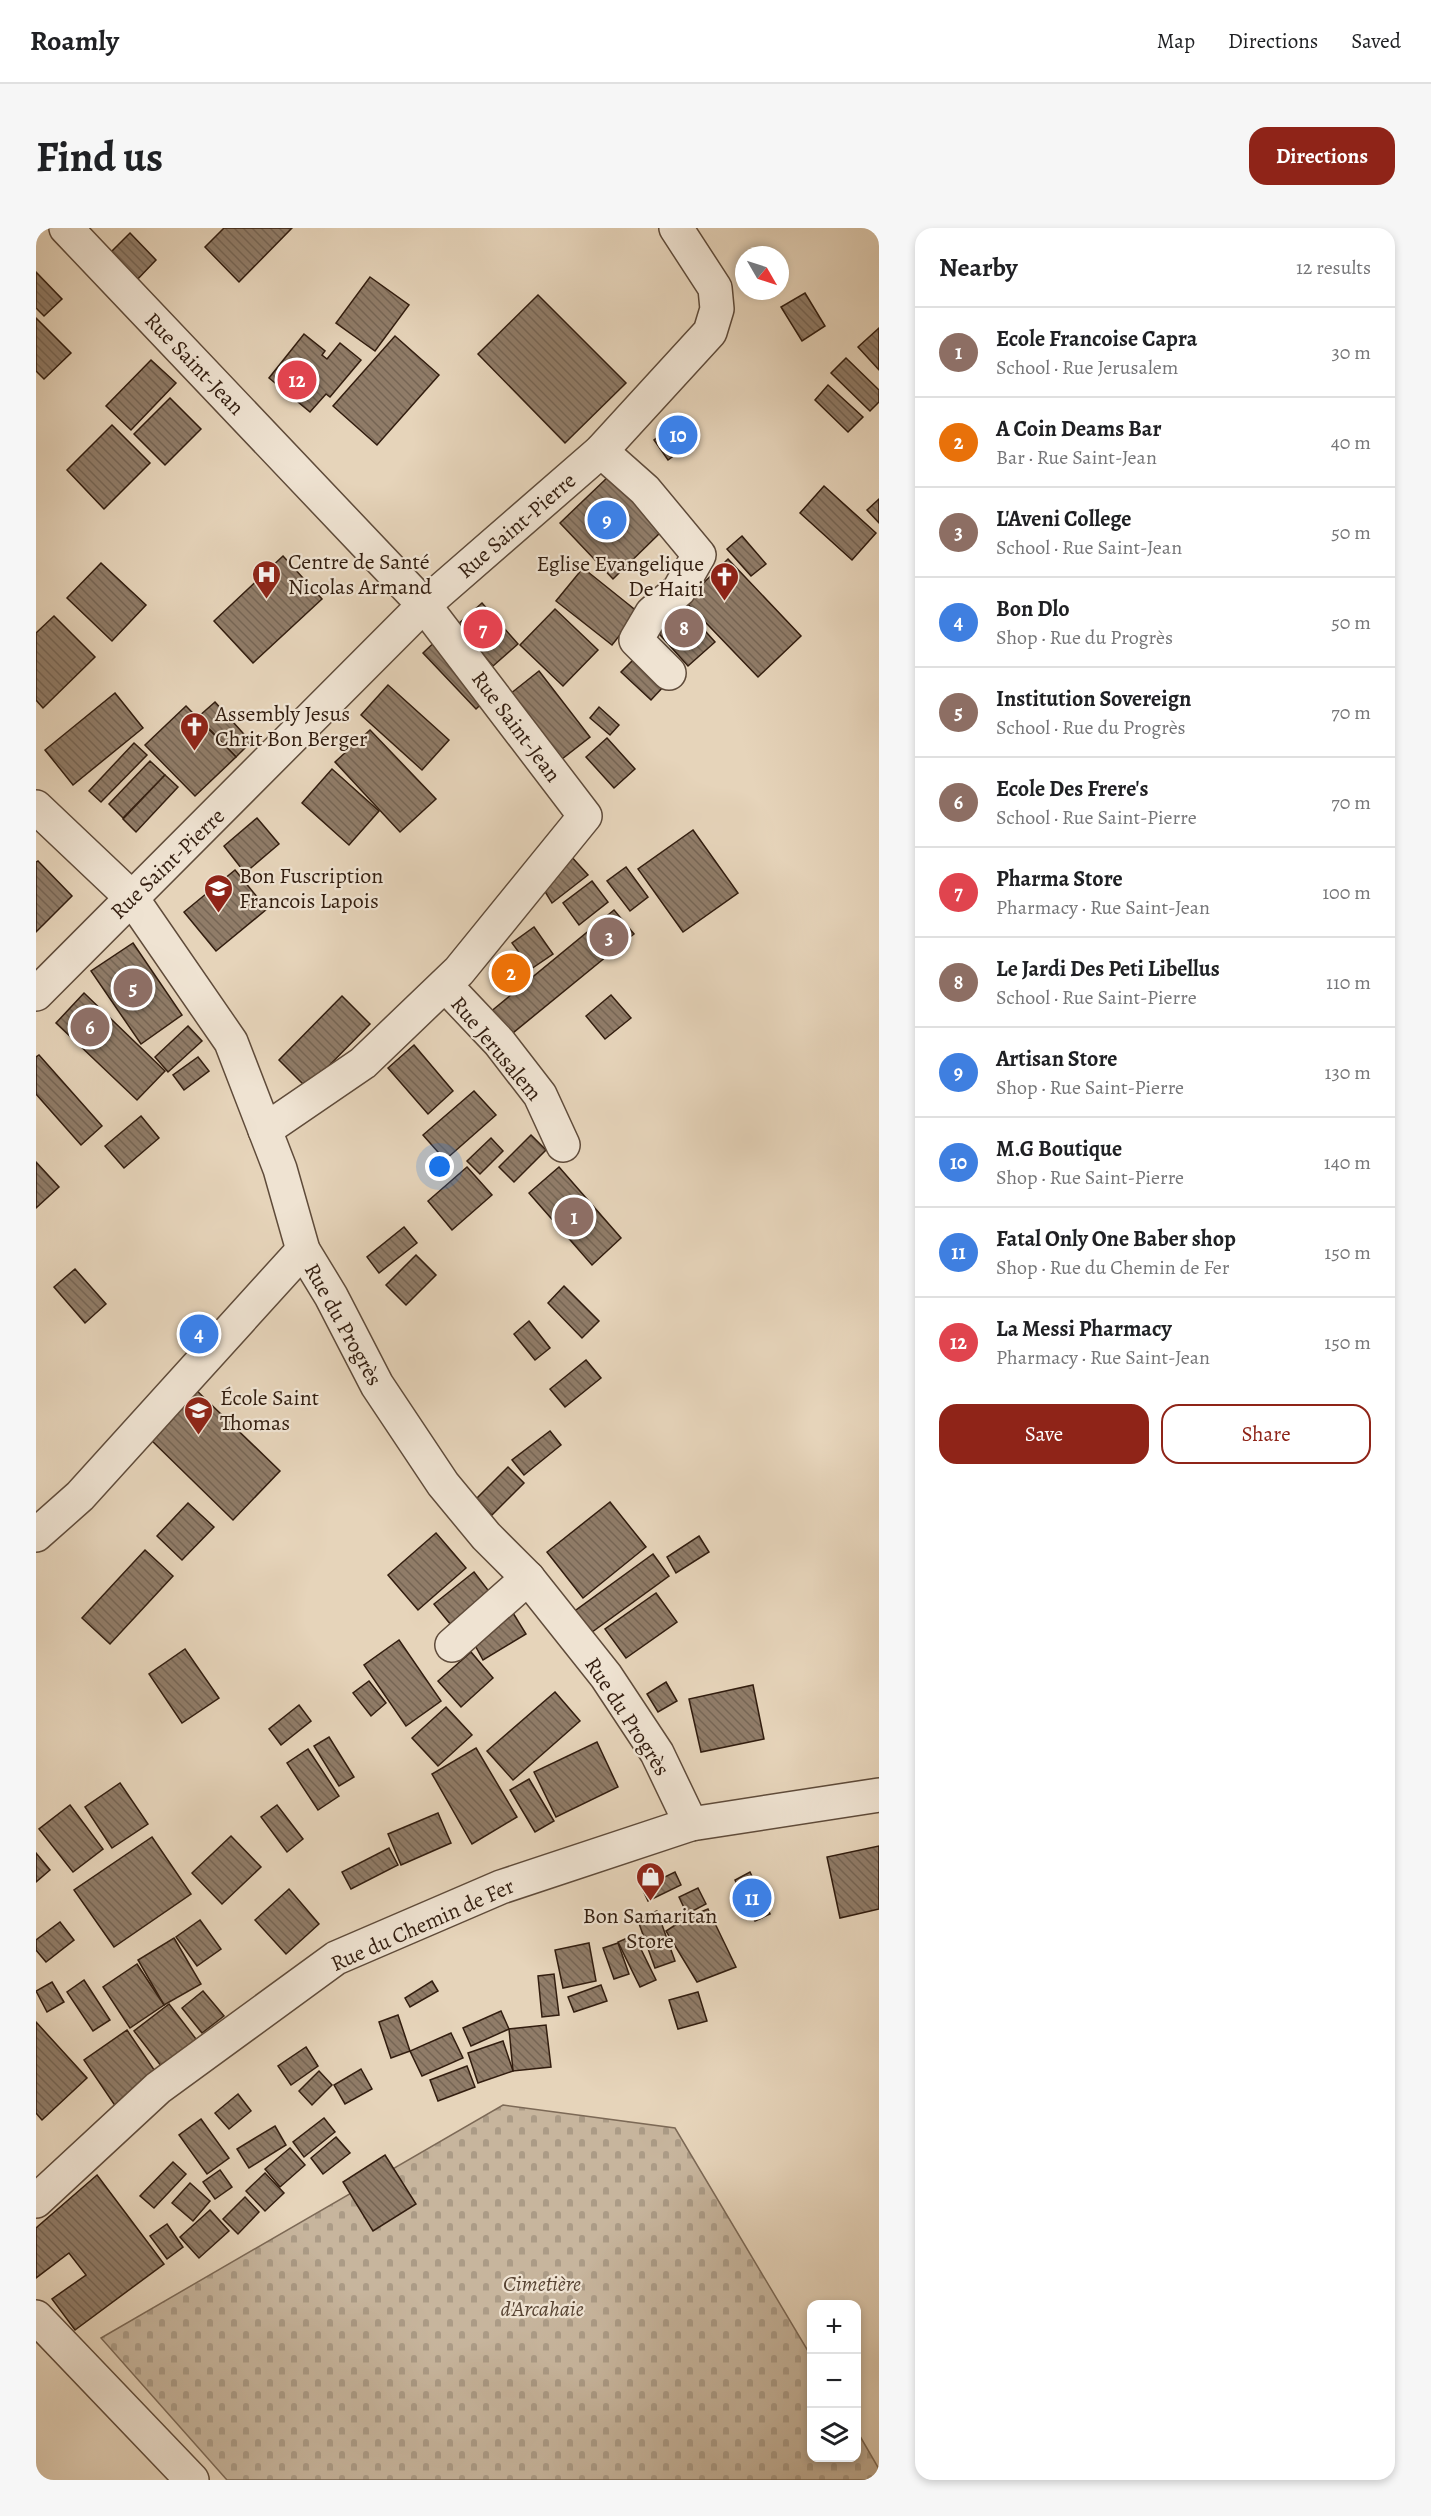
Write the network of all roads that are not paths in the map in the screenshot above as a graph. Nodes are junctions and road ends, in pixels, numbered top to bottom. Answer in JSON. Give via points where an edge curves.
{"nodes":[{"id":1,"x":66,"y":228,"type":"edge"},
{"id":2,"x":676,"y":228,"type":"edge"},
{"id":3,"x":601,"y":451,"type":"junction"},
{"id":4,"x":424,"y":605,"type":"junction"},
{"id":5,"x":669,"y":673,"type":"dead end"},
{"id":6,"x":36,"y":807,"type":"edge"},
{"id":7,"x":131,"y":897,"type":"junction"},
{"id":8,"x":445,"y":985,"type":"junction"},
{"id":9,"x":36,"y":994,"type":"edge"},
{"id":10,"x":265,"y":1130,"type":"junction"},
{"id":11,"x":563,"y":1145,"type":"dead end"},
{"id":12,"x":303,"y":1250,"type":"junction"},
{"id":13,"x":36,"y":1535,"type":"edge"},
{"id":14,"x":528,"y":1578,"type":"junction"},
{"id":15,"x":452,"y":1645,"type":"dead end"},
{"id":16,"x":879,"y":1795,"type":"edge"},
{"id":17,"x":691,"y":1824,"type":"junction"},
{"id":18,"x":36,"y":2201,"type":"edge"},
{"id":19,"x":36,"y":2317,"type":"edge"},
{"id":20,"x":192,"y":2480,"type":"edge"}],
"edges":[{"from":1,"to":4,"type":"street","name":"Rue Saint-Jean"},
{"from":2,"to":3,"type":"street","name":"Rue Saint-Pierre","via":[[715,288],[717,309],[710,332]]},
{"from":3,"to":4,"type":"street","name":"Rue Saint-Pierre"},
{"from":3,"to":5,"type":"street","via":[[645,490],[699,555],[679,590],[652,613],[636,640]]},
{"from":4,"to":7,"type":"street","name":"Rue Saint-Pierre"},
{"from":4,"to":8,"type":"street","name":"Rue Saint-Jean","via":[[585,816]]},
{"from":6,"to":7,"type":"street","name":"Rue du Progrès"},
{"from":7,"to":9,"type":"street","name":"Rue Saint-Pierre"},
{"from":7,"to":10,"type":"street","name":"Rue du Progrès","via":[[231,1042]]},
{"from":8,"to":10,"type":"street","name":"Rue Saint-Jean","via":[[363,1063]]},
{"from":8,"to":11,"type":"street","name":"Rue Jerusalem","via":[[499,1042],[540,1095]]},
{"from":10,"to":12,"type":"street","name":"Rue du Progrès"},
{"from":12,"to":13,"type":"street","via":[[80,1496]]},
{"from":12,"to":14,"type":"street","name":"Rue du Progrès","via":[[377,1385],[443,1484]]},
{"from":14,"to":15,"type":"street"},
{"from":14,"to":17,"type":"street","name":"Rue du Progrès","via":[[606,1676],[657,1753]]},
{"from":16,"to":17,"type":"street","name":"Rue du Chemin de Fer"},
{"from":17,"to":18,"type":"street","name":"Rue du Chemin de Fer","via":[[501,1887],[336,1958],[158,2088]]},
{"from":19,"to":20,"type":"street"}]}
